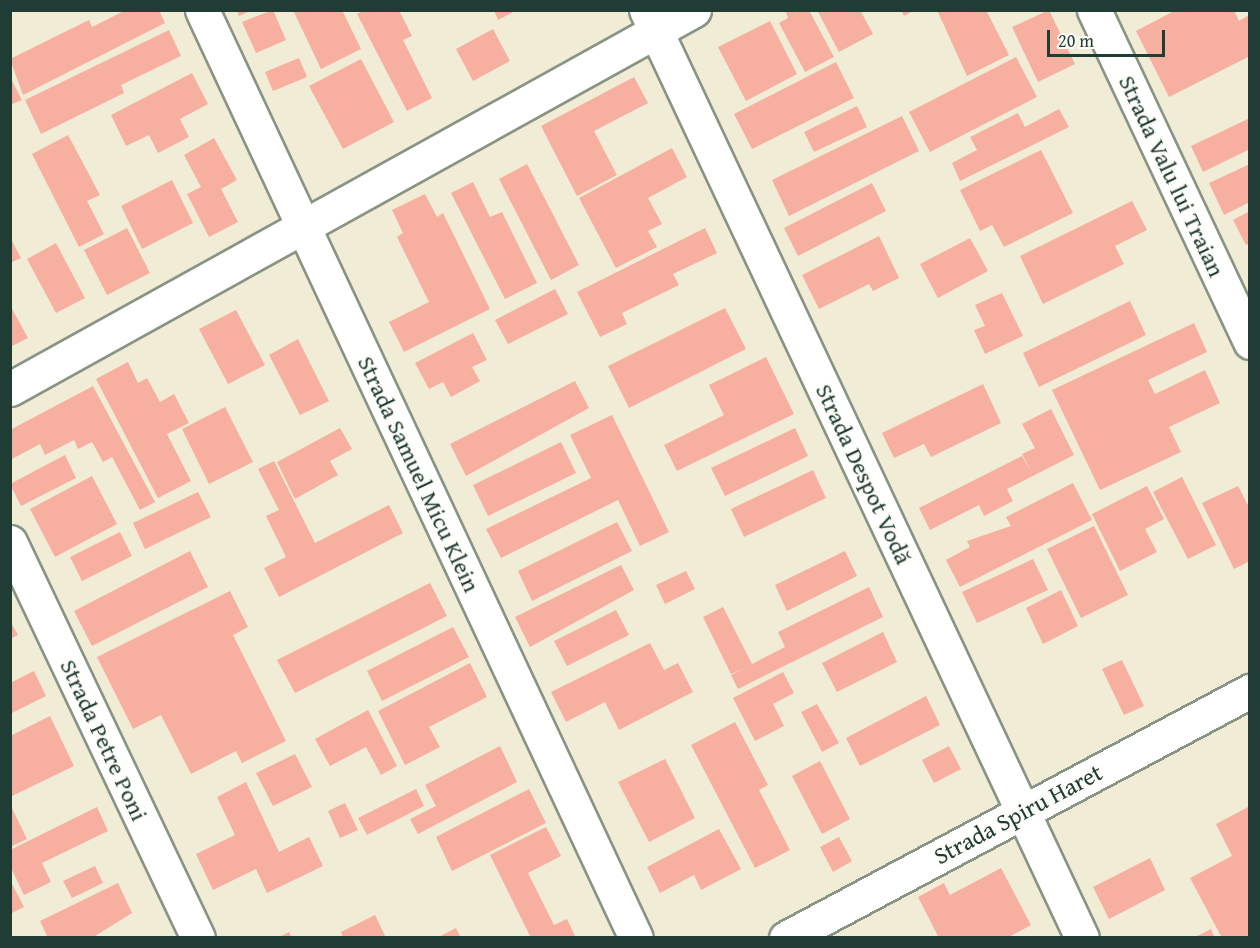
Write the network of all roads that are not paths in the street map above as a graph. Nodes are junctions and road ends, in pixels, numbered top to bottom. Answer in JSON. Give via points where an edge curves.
{"nodes":[{"id":1,"x":202,"y":10,"type":"edge"},
{"id":2,"x":694,"y":10,"type":"edge"},
{"id":3,"x":1094,"y":10,"type":"edge"},
{"id":4,"x":651,"y":21,"type":"edge"},
{"id":5,"x":303,"y":227,"type":"junction"},
{"id":6,"x":1250,"y":342,"type":"edge"},
{"id":7,"x":10,"y":389,"type":"edge"},
{"id":8,"x":10,"y":542,"type":"edge"},
{"id":9,"x":1250,"y":691,"type":"edge"},
{"id":10,"x":1023,"y":812,"type":"junction"},
{"id":11,"x":198,"y":938,"type":"edge"},
{"id":12,"x":636,"y":938,"type":"edge"},
{"id":13,"x":786,"y":938,"type":"edge"},
{"id":14,"x":1082,"y":938,"type":"edge"}],
"edges":[{"from":1,"to":5,"type":"street","name":"Strada Samuel Micu Klein"},
{"from":2,"to":4,"type":"street"},
{"from":3,"to":6,"type":"street","name":"Strada Valu lui Traian"},
{"from":4,"to":5,"type":"street"},
{"from":4,"to":10,"type":"street","name":"Strada Despot Vodă"},
{"from":5,"to":7,"type":"street"},
{"from":5,"to":12,"type":"street","name":"Strada Samuel Micu Klein"},
{"from":8,"to":11,"type":"street","name":"Strada Petre Poni"},
{"from":9,"to":10,"type":"street","name":"Strada Spiru Haret"},
{"from":10,"to":13,"type":"street","name":"Strada Spiru Haret"},
{"from":10,"to":14,"type":"street","name":"Strada Despot Vodă"}]}
